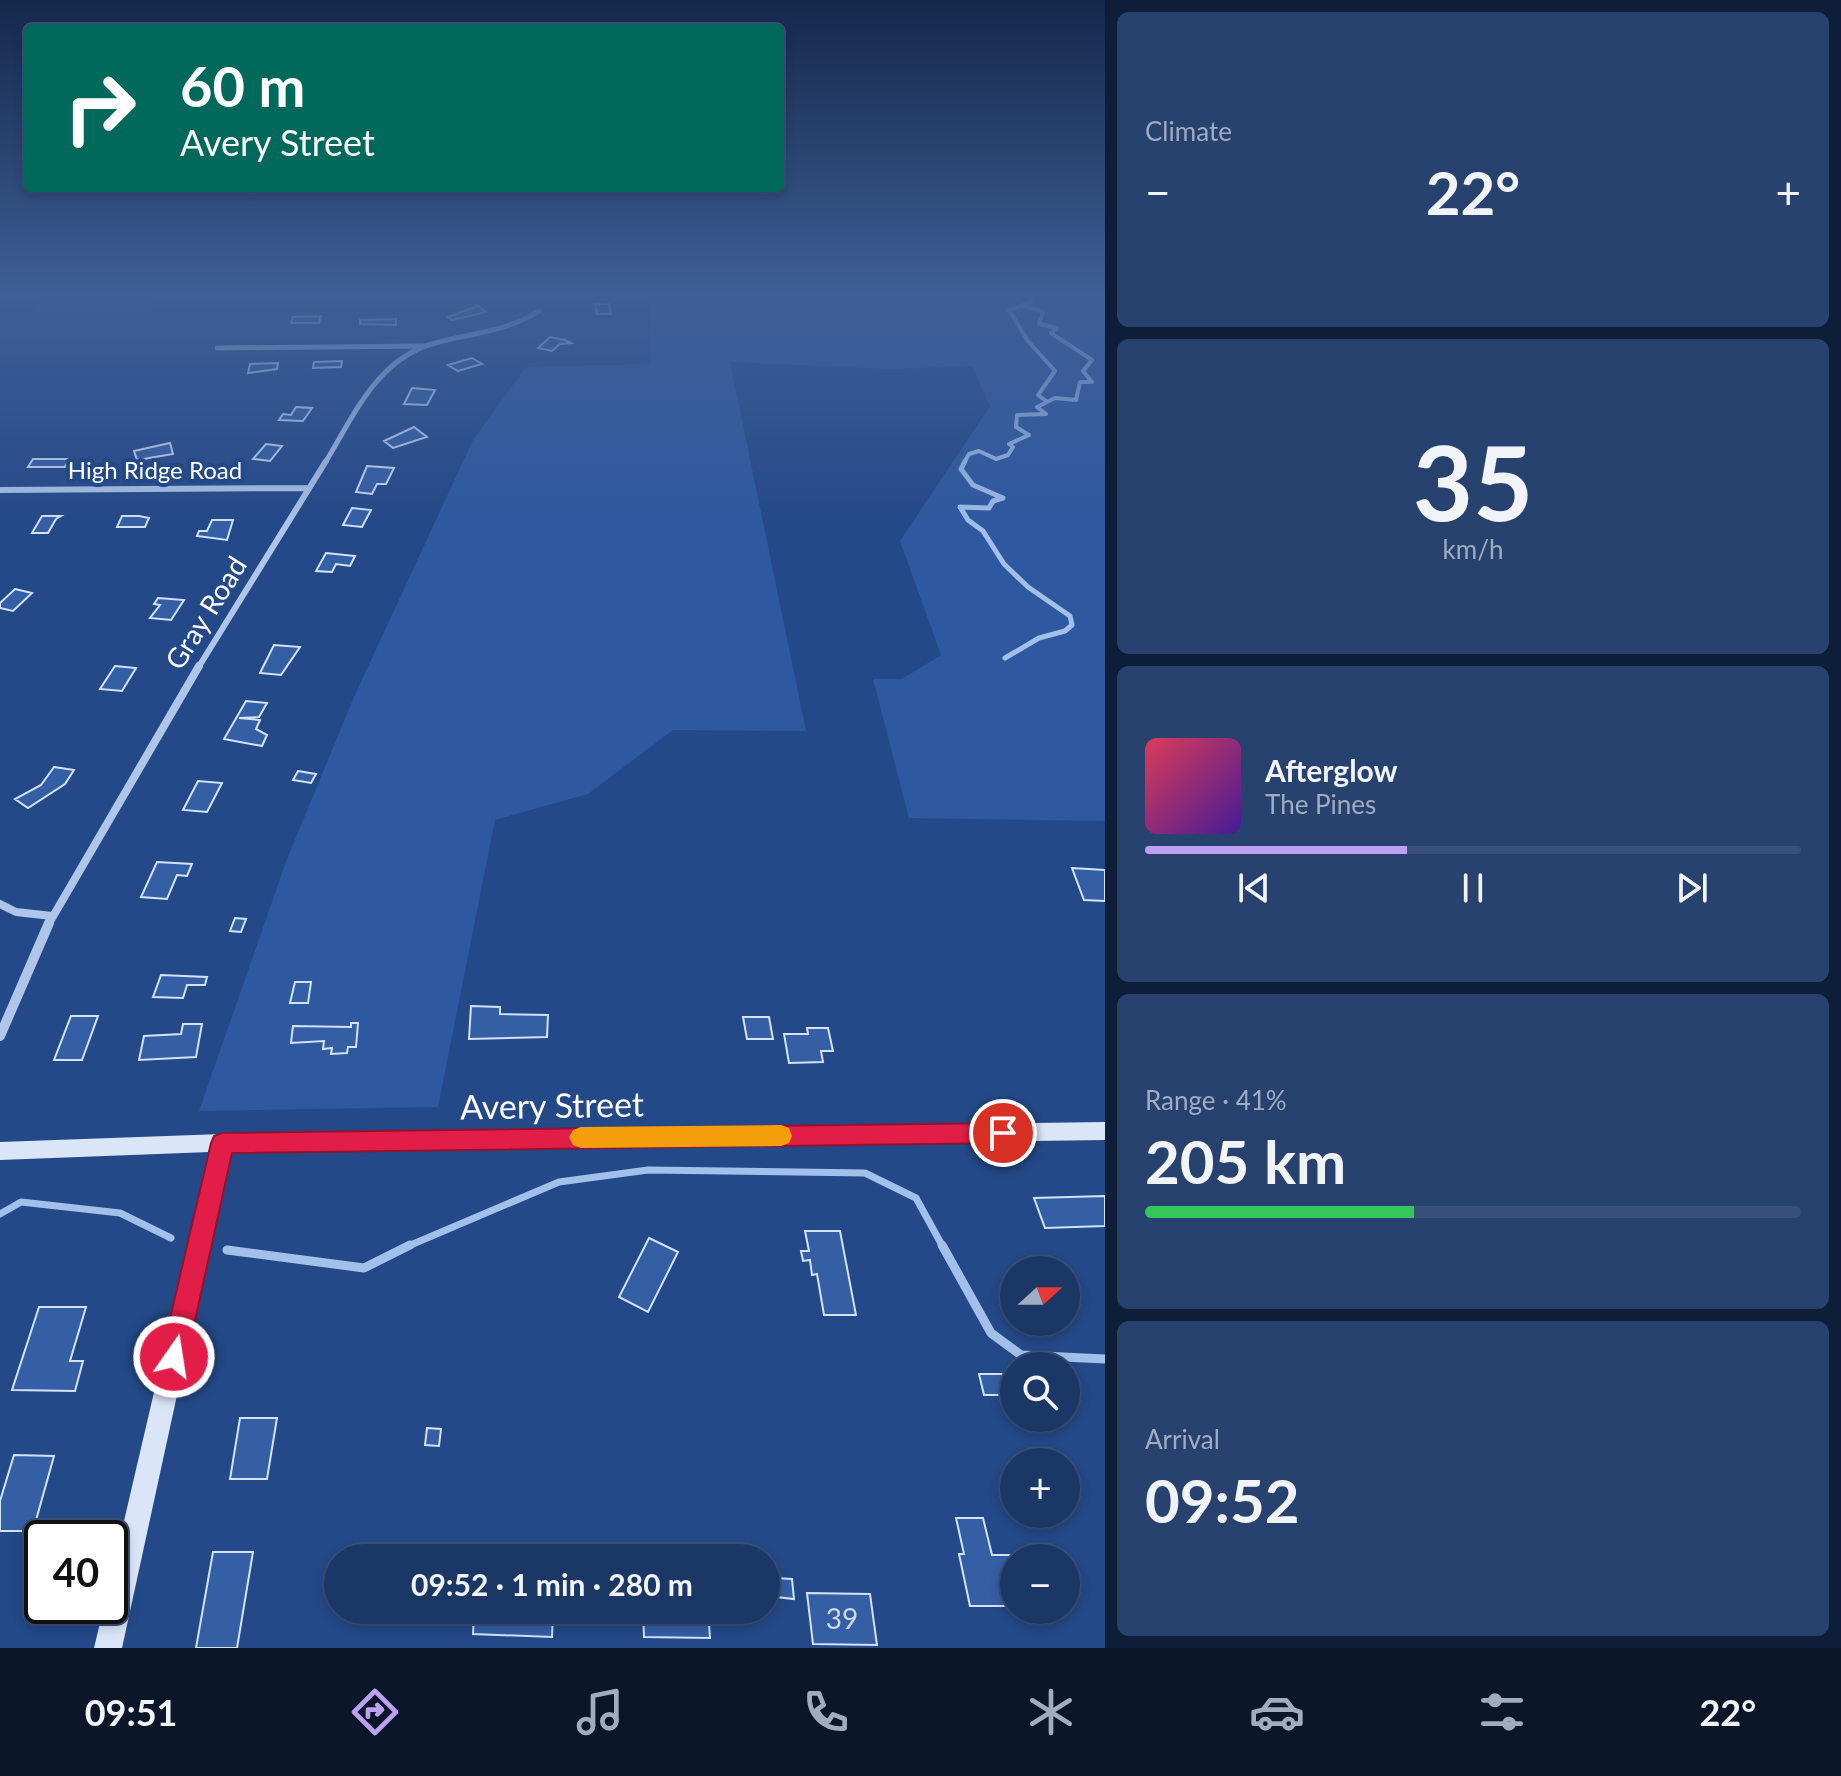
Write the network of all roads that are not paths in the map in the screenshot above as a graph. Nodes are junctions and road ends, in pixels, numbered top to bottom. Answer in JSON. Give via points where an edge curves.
{"nodes":[{"id":1,"x":379,"y":375,"type":"edge"},
{"id":2,"x":309,"y":488,"type":"junction"},
{"id":3,"x":0,"y":490,"type":"edge"},
{"id":4,"x":0,"y":904,"type":"edge"},
{"id":5,"x":52,"y":916,"type":"junction"},
{"id":6,"x":0,"y":1036,"type":"edge"},
{"id":7,"x":1105,"y":1131,"type":"edge"},
{"id":8,"x":222,"y":1143,"type":"junction"},
{"id":9,"x":0,"y":1151,"type":"edge"},
{"id":10,"x":108,"y":1648,"type":"edge"}],
"edges":[{"from":1,"to":2,"type":"street","name":"Gray Road"},
{"from":2,"to":3,"type":"street","name":"High Ridge Road"},
{"from":2,"to":5,"type":"street","name":"Gray Road"},
{"from":4,"to":5,"type":"street","via":[[16,912]]},
{"from":5,"to":6,"type":"street","name":"Gray Road"},
{"from":7,"to":8,"type":"main road","name":"Avery Street"},
{"from":8,"to":9,"type":"main road","name":"Avery Street"},
{"from":8,"to":10,"type":"main road"}]}
